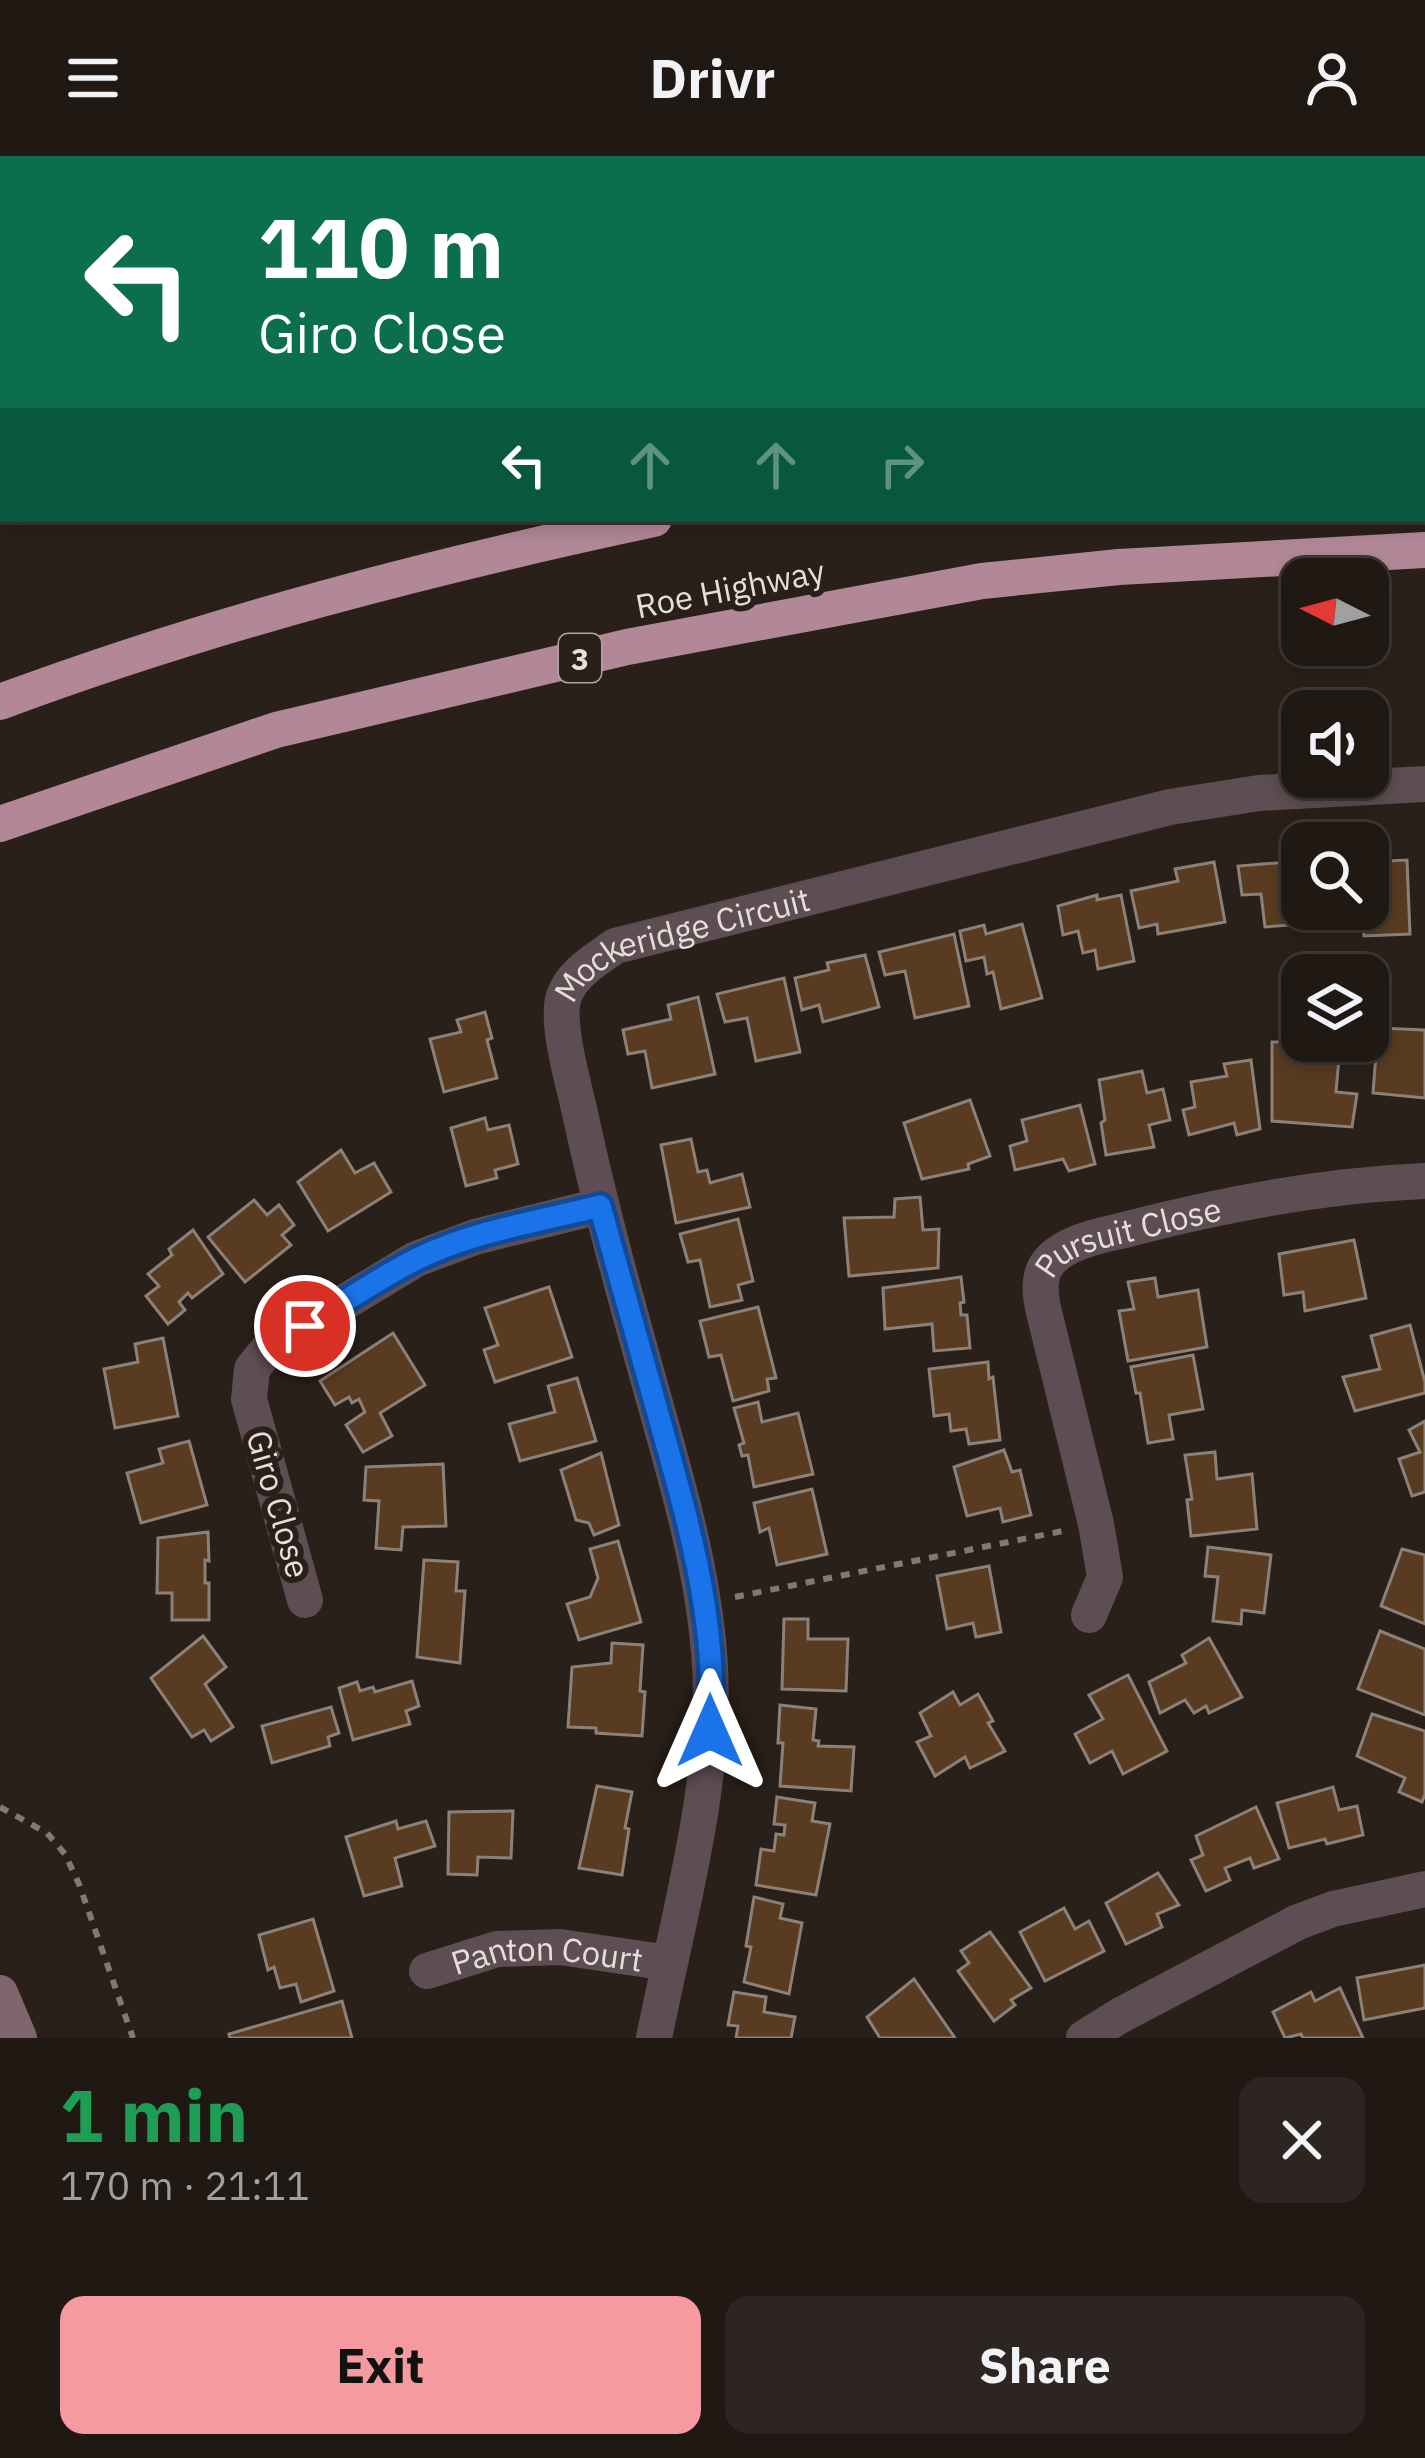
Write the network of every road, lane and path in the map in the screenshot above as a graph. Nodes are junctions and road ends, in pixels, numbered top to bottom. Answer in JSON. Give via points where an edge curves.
{"nodes":[{"id":1,"x":641,"y":522,"type":"edge"},
{"id":2,"x":1425,"y":550,"type":"edge"},
{"id":3,"x":0,"y":702,"type":"edge"},
{"id":4,"x":1425,"y":784,"type":"edge"},
{"id":5,"x":0,"y":824,"type":"edge"},
{"id":6,"x":1425,"y":1181,"type":"edge"},
{"id":7,"x":600,"y":1206,"type":"junction"},
{"id":8,"x":1096,"y":1524,"type":"junction"},
{"id":9,"x":305,"y":1600,"type":"dead end"},
{"id":10,"x":723,"y":1600,"type":"dead end"},
{"id":11,"x":1089,"y":1615,"type":"dead end"},
{"id":12,"x":0,"y":1807,"type":"edge"},
{"id":13,"x":1425,"y":1889,"type":"edge"},
{"id":14,"x":669,"y":1964,"type":"junction"},
{"id":15,"x":427,"y":1971,"type":"dead end"},
{"id":16,"x":0,"y":1993,"type":"edge"},
{"id":17,"x":19,"y":2038,"type":"edge"},
{"id":18,"x":134,"y":2038,"type":"edge"},
{"id":19,"x":654,"y":2038,"type":"edge"},
{"id":20,"x":1084,"y":2038,"type":"edge"}],
"edges":[{"from":1,"to":3,"type":"highway","via":[[263,616]]},
{"from":2,"to":5,"type":"highway","name":"Roe Highway","number":"3","via":[[982,580],[627,647],[276,730]]},
{"from":4,"to":7,"type":"street","name":"Mockeridge Circuit","via":[[1170,807],[615,946],[583,968],[563,998],[564,1039]]},
{"from":6,"to":8,"type":"street","name":"Pursuit Close","via":[[1199,1211],[1085,1241],[1046,1265],[1042,1308]]},
{"from":7,"to":9,"type":"street","name":"Giro Close","via":[[416,1259],[269,1348],[251,1369],[250,1399]]},
{"from":7,"to":14,"type":"street","name":"Mockeridge Circuit","via":[[684,1507],[710,1653],[708,1756]]},
{"from":8,"to":10,"type":"path"},
{"from":8,"to":11,"type":"street","name":"Pursuit Close","via":[[1105,1577]]},
{"from":12,"to":18,"type":"path","via":[[47,1833],[65,1854]]},
{"from":13,"to":20,"type":"street","via":[[1298,1922]]},
{"from":14,"to":15,"type":"street","name":"Panton Court","via":[[560,1947],[497,1949]]},
{"from":14,"to":19,"type":"street","name":"Mockeridge Circuit"},
{"from":16,"to":17,"type":"main road"}]}
